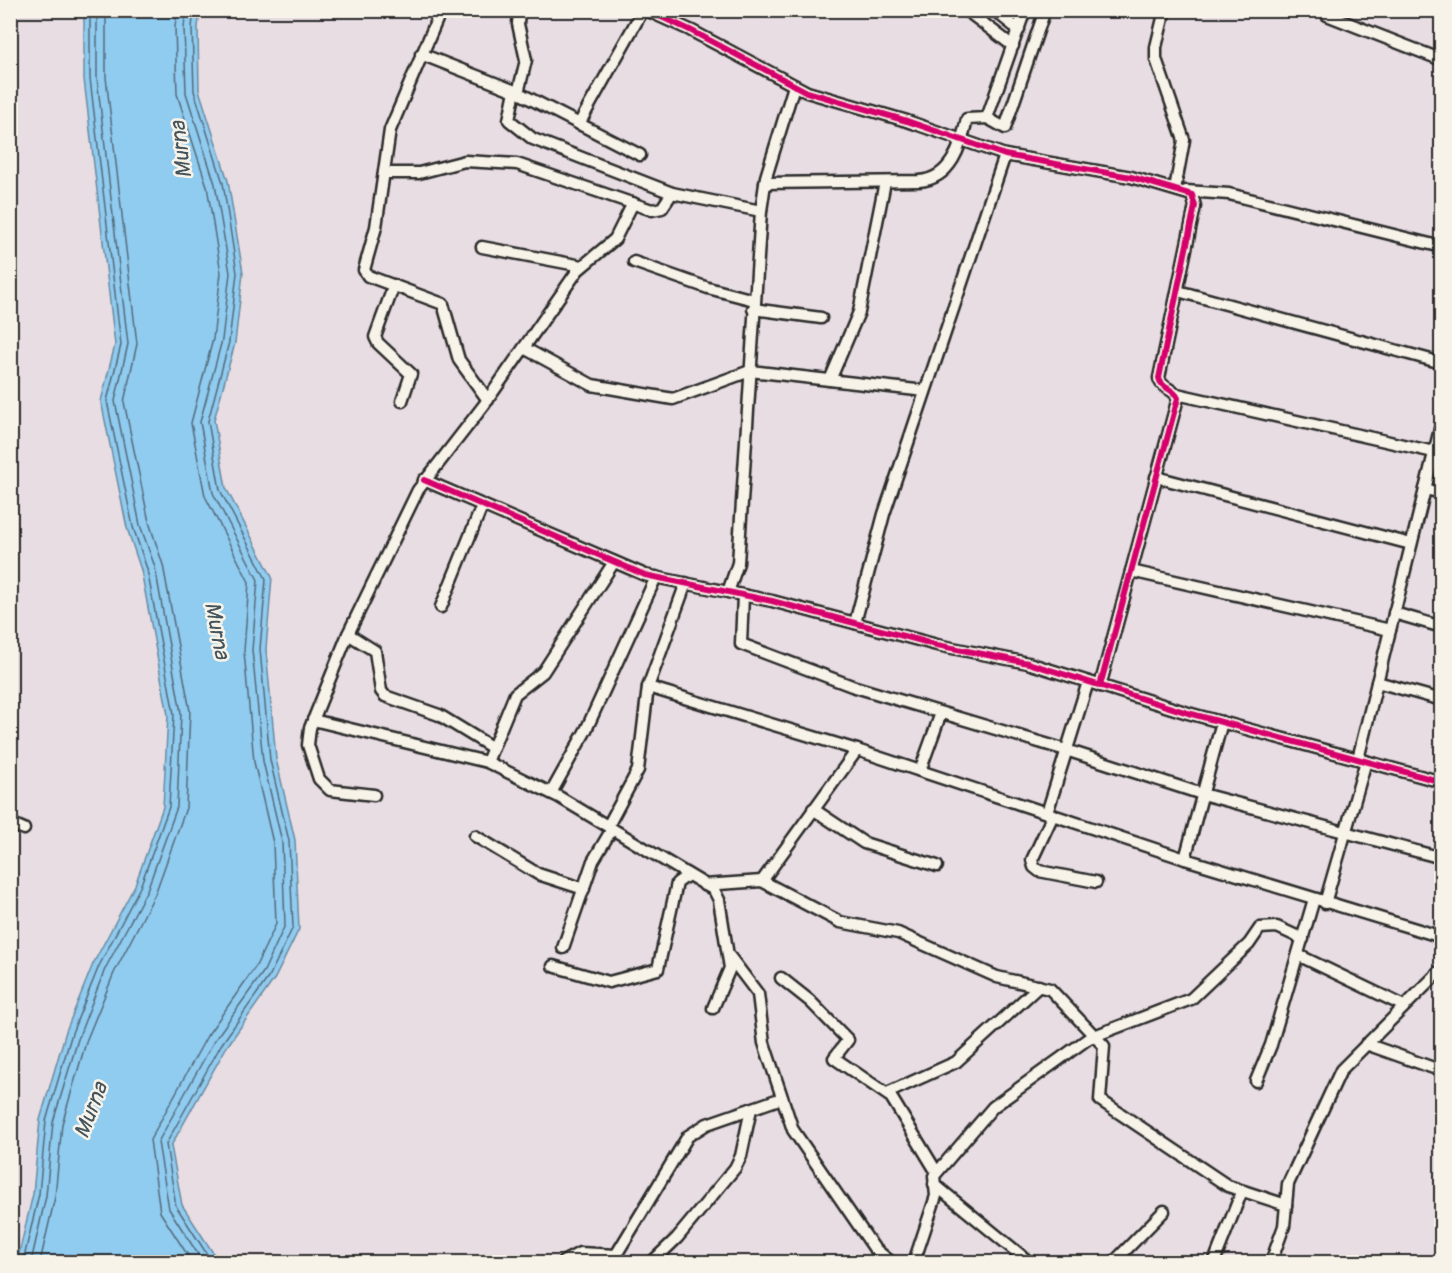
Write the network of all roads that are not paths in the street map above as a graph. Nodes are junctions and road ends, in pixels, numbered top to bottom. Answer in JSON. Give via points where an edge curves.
{"nodes":[{"id":1,"x":441,"y":10,"type":"edge"},
{"id":2,"x":519,"y":10,"type":"edge"},
{"id":3,"x":645,"y":10,"type":"edge"},
{"id":4,"x":966,"y":10,"type":"edge"},
{"id":5,"x":1025,"y":10,"type":"edge"},
{"id":6,"x":1045,"y":10,"type":"edge"},
{"id":7,"x":1165,"y":10,"type":"edge"},
{"id":8,"x":1324,"y":10,"type":"edge"},
{"id":9,"x":994,"y":11,"type":"edge"},
{"id":10,"x":1019,"y":30,"type":"junction"},
{"id":11,"x":1013,"y":46,"type":"junction"},
{"id":12,"x":422,"y":54,"type":"junction"},
{"id":13,"x":1442,"y":60,"type":"edge"},
{"id":14,"x":794,"y":86,"type":"junction"},
{"id":15,"x":516,"y":92,"type":"junction"},
{"id":16,"x":987,"y":118,"type":"junction"},
{"id":17,"x":579,"y":124,"type":"junction"},
{"id":18,"x":962,"y":141,"type":"junction"},
{"id":19,"x":640,"y":155,"type":"dead end"},
{"id":20,"x":1005,"y":155,"type":"junction"},
{"id":21,"x":384,"y":173,"type":"junction"},
{"id":22,"x":885,"y":182,"type":"junction"},
{"id":23,"x":765,"y":183,"type":"junction"},
{"id":24,"x":1179,"y":190,"type":"junction"},
{"id":25,"x":672,"y":194,"type":"junction"},
{"id":26,"x":633,"y":203,"type":"junction"},
{"id":27,"x":761,"y":211,"type":"junction"},
{"id":28,"x":482,"y":247,"type":"dead end"},
{"id":29,"x":1442,"y":247,"type":"edge"},
{"id":30,"x":634,"y":262,"type":"dead end"},
{"id":31,"x":582,"y":266,"type":"junction"},
{"id":32,"x":394,"y":285,"type":"junction"},
{"id":33,"x":1178,"y":291,"type":"junction"},
{"id":34,"x":754,"y":305,"type":"junction"},
{"id":35,"x":821,"y":318,"type":"dead end"},
{"id":36,"x":524,"y":348,"type":"junction"},
{"id":37,"x":1442,"y":363,"type":"edge"},
{"id":38,"x":750,"y":371,"type":"junction"},
{"id":39,"x":830,"y":380,"type":"junction"},
{"id":40,"x":925,"y":391,"type":"junction"},
{"id":41,"x":1177,"y":394,"type":"junction"},
{"id":42,"x":488,"y":400,"type":"junction"},
{"id":43,"x":402,"y":401,"type":"dead end"},
{"id":44,"x":1442,"y":420,"type":"edge"},
{"id":45,"x":1434,"y":452,"type":"junction"},
{"id":46,"x":1156,"y":477,"type":"junction"},
{"id":47,"x":424,"y":480,"type":"junction"},
{"id":48,"x":1425,"y":489,"type":"junction"},
{"id":49,"x":1442,"y":493,"type":"edge"},
{"id":50,"x":482,"y":506,"type":"junction"},
{"id":51,"x":1411,"y":544,"type":"junction"},
{"id":52,"x":614,"y":562,"type":"junction"},
{"id":53,"x":1131,"y":571,"type":"junction"},
{"id":54,"x":656,"y":577,"type":"junction"},
{"id":55,"x":686,"y":583,"type":"junction"},
{"id":56,"x":728,"y":592,"type":"junction"},
{"id":57,"x":743,"y":595,"type":"junction"},
{"id":58,"x":441,"y":607,"type":"dead end"},
{"id":59,"x":1394,"y":613,"type":"junction"},
{"id":60,"x":855,"y":623,"type":"junction"},
{"id":61,"x":1442,"y":627,"type":"edge"},
{"id":62,"x":1390,"y":630,"type":"junction"},
{"id":63,"x":348,"y":634,"type":"junction"},
{"id":64,"x":1088,"y":682,"type":"junction"},
{"id":65,"x":1377,"y":682,"type":"junction"},
{"id":66,"x":1100,"y":686,"type":"junction"},
{"id":67,"x":648,"y":687,"type":"junction"},
{"id":68,"x":1442,"y":700,"type":"edge"},
{"id":69,"x":940,"y":713,"type":"junction"},
{"id":70,"x":313,"y":720,"type":"junction"},
{"id":71,"x":1222,"y":722,"type":"junction"},
{"id":72,"x":493,"y":748,"type":"junction"},
{"id":73,"x":857,"y":750,"type":"junction"},
{"id":74,"x":1066,"y":750,"type":"junction"},
{"id":75,"x":1361,"y":760,"type":"junction"},
{"id":76,"x":487,"y":762,"type":"junction"},
{"id":77,"x":920,"y":771,"type":"junction"},
{"id":78,"x":1442,"y":782,"type":"edge"},
{"id":79,"x":551,"y":793,"type":"junction"},
{"id":80,"x":1202,"y":794,"type":"junction"},
{"id":81,"x":374,"y":795,"type":"dead end"},
{"id":82,"x":813,"y":809,"type":"junction"},
{"id":83,"x":1050,"y":814,"type":"junction"},
{"id":84,"x":10,"y":823,"type":"edge"},
{"id":85,"x":610,"y":828,"type":"junction"},
{"id":86,"x":24,"y":829,"type":"dead end"},
{"id":87,"x":1345,"y":831,"type":"junction"},
{"id":88,"x":475,"y":836,"type":"dead end"},
{"id":89,"x":1442,"y":858,"type":"edge"},
{"id":90,"x":1185,"y":859,"type":"junction"},
{"id":91,"x":937,"y":866,"type":"dead end"},
{"id":92,"x":688,"y":875,"type":"junction"},
{"id":93,"x":762,"y":881,"type":"junction"},
{"id":94,"x":1096,"y":882,"type":"dead end"},
{"id":95,"x":704,"y":885,"type":"junction"},
{"id":96,"x":584,"y":889,"type":"junction"},
{"id":97,"x":1319,"y":901,"type":"junction"},
{"id":98,"x":1442,"y":937,"type":"edge"},
{"id":99,"x":1302,"y":939,"type":"junction"},
{"id":100,"x":563,"y":948,"type":"dead end"},
{"id":101,"x":1298,"y":955,"type":"junction"},
{"id":102,"x":730,"y":957,"type":"junction"},
{"id":103,"x":553,"y":966,"type":"dead end"},
{"id":104,"x":1442,"y":969,"type":"edge"},
{"id":105,"x":781,"y":978,"type":"dead end"},
{"id":106,"x":1039,"y":986,"type":"junction"},
{"id":107,"x":1404,"y":1006,"type":"junction"},
{"id":108,"x":713,"y":1008,"type":"dead end"},
{"id":109,"x":1097,"y":1035,"type":"junction"},
{"id":110,"x":1366,"y":1044,"type":"junction"},
{"id":111,"x":1442,"y":1071,"type":"edge"},
{"id":112,"x":1256,"y":1081,"type":"dead end"},
{"id":113,"x":887,"y":1093,"type":"junction"},
{"id":114,"x":782,"y":1098,"type":"junction"},
{"id":115,"x":751,"y":1109,"type":"junction"},
{"id":116,"x":936,"y":1171,"type":"junction"},
{"id":117,"x":934,"y":1184,"type":"junction"},
{"id":118,"x":1242,"y":1191,"type":"junction"},
{"id":119,"x":1286,"y":1205,"type":"junction"},
{"id":120,"x":1164,"y":1211,"type":"dead end"},
{"id":121,"x":563,"y":1263,"type":"edge"},
{"id":122,"x":652,"y":1263,"type":"edge"},
{"id":123,"x":891,"y":1263,"type":"edge"},
{"id":124,"x":914,"y":1263,"type":"edge"},
{"id":125,"x":1029,"y":1263,"type":"edge"},
{"id":126,"x":1114,"y":1263,"type":"edge"},
{"id":127,"x":1214,"y":1263,"type":"edge"},
{"id":128,"x":1271,"y":1263,"type":"edge"}],
"edges":[{"from":1,"to":12,"type":"street"},
{"from":2,"to":15,"type":"street","via":[[526,66]]},
{"from":3,"to":14,"type":"street","via":[[697,33]]},
{"from":3,"to":17,"type":"street"},
{"from":4,"to":11,"type":"street"},
{"from":5,"to":10,"type":"street"},
{"from":6,"to":16,"type":"street","via":[[1005,129]]},
{"from":7,"to":24,"type":"street","via":[[1156,59],[1185,143]]},
{"from":8,"to":13,"type":"street","via":[[1327,15]]},
{"from":9,"to":10,"type":"street"},
{"from":10,"to":11,"type":"street"},
{"from":11,"to":16,"type":"street"},
{"from":12,"to":15,"type":"street"},
{"from":12,"to":21,"type":"street","via":[[390,130]]},
{"from":14,"to":18,"type":"street"},
{"from":14,"to":23,"type":"street"},
{"from":15,"to":17,"type":"street"},
{"from":15,"to":25,"type":"street","via":[[509,120],[527,136]]},
{"from":16,"to":18,"type":"street","via":[[967,119]]},
{"from":17,"to":19,"type":"street"},
{"from":18,"to":20,"type":"street"},
{"from":18,"to":22,"type":"street","via":[[950,165],[936,177]]},
{"from":20,"to":24,"type":"street","via":[[1131,177]]},
{"from":20,"to":40,"type":"street"},
{"from":21,"to":26,"type":"street","via":[[419,173],[465,161],[517,164]]},
{"from":21,"to":32,"type":"street","via":[[376,227],[364,270],[368,276]]},
{"from":22,"to":23,"type":"street"},
{"from":22,"to":39,"type":"street","via":[[859,312]]},
{"from":23,"to":27,"type":"street"},
{"from":24,"to":29,"type":"street","via":[[1229,194]]},
{"from":24,"to":33,"type":"street","via":[[1192,195],[1196,206]]},
{"from":25,"to":26,"type":"street","via":[[660,210]]},
{"from":25,"to":27,"type":"street"},
{"from":26,"to":31,"type":"street","via":[[615,239]]},
{"from":27,"to":34,"type":"street"},
{"from":28,"to":31,"type":"street"},
{"from":30,"to":34,"type":"street"},
{"from":31,"to":36,"type":"street"},
{"from":32,"to":42,"type":"street","via":[[443,304],[459,360]]},
{"from":32,"to":43,"type":"street","via":[[375,337],[411,374]]},
{"from":33,"to":37,"type":"street"},
{"from":33,"to":41,"type":"street","via":[[1159,378]]},
{"from":34,"to":35,"type":"street"},
{"from":34,"to":38,"type":"street"},
{"from":36,"to":38,"type":"street","via":[[592,385],[673,399]]},
{"from":36,"to":42,"type":"street"},
{"from":38,"to":39,"type":"street"},
{"from":38,"to":56,"type":"street","via":[[738,563]]},
{"from":39,"to":40,"type":"street"},
{"from":40,"to":60,"type":"street","via":[[884,514]]},
{"from":41,"to":45,"type":"street"},
{"from":41,"to":46,"type":"street"},
{"from":42,"to":47,"type":"street"},
{"from":44,"to":45,"type":"street"},
{"from":45,"to":48,"type":"street"},
{"from":46,"to":51,"type":"street"},
{"from":46,"to":53,"type":"street"},
{"from":47,"to":50,"type":"street"},
{"from":47,"to":63,"type":"street"},
{"from":48,"to":49,"type":"street"},
{"from":48,"to":51,"type":"street"},
{"from":50,"to":52,"type":"street"},
{"from":50,"to":58,"type":"street"},
{"from":51,"to":59,"type":"street"},
{"from":52,"to":54,"type":"street"},
{"from":52,"to":72,"type":"street","via":[[543,672],[515,693]]},
{"from":53,"to":62,"type":"street"},
{"from":53,"to":66,"type":"street"},
{"from":54,"to":55,"type":"street"},
{"from":54,"to":79,"type":"street","via":[[586,730]]},
{"from":55,"to":56,"type":"street"},
{"from":55,"to":67,"type":"street"},
{"from":56,"to":57,"type":"street"},
{"from":57,"to":60,"type":"street"},
{"from":57,"to":69,"type":"street","via":[[741,644],[852,686]]},
{"from":59,"to":61,"type":"street"},
{"from":59,"to":62,"type":"street"},
{"from":60,"to":64,"type":"street","via":[[1028,663]]},
{"from":62,"to":65,"type":"street"},
{"from":63,"to":70,"type":"street"},
{"from":63,"to":72,"type":"street","via":[[375,651],[385,696],[439,715]]},
{"from":64,"to":66,"type":"street"},
{"from":64,"to":74,"type":"street"},
{"from":65,"to":68,"type":"street"},
{"from":65,"to":75,"type":"street"},
{"from":66,"to":71,"type":"street"},
{"from":67,"to":73,"type":"street"},
{"from":67,"to":85,"type":"street","via":[[638,770]]},
{"from":69,"to":74,"type":"street"},
{"from":69,"to":77,"type":"street"},
{"from":70,"to":76,"type":"street"},
{"from":70,"to":81,"type":"street","via":[[308,745],[322,784],[330,790]]},
{"from":71,"to":75,"type":"street"},
{"from":71,"to":80,"type":"street"},
{"from":72,"to":76,"type":"street"},
{"from":73,"to":77,"type":"street"},
{"from":73,"to":82,"type":"street"},
{"from":74,"to":80,"type":"street"},
{"from":74,"to":83,"type":"street"},
{"from":75,"to":78,"type":"street"},
{"from":75,"to":87,"type":"street"},
{"from":76,"to":79,"type":"street"},
{"from":77,"to":83,"type":"street"},
{"from":79,"to":85,"type":"street"},
{"from":80,"to":87,"type":"street"},
{"from":80,"to":90,"type":"street"},
{"from":82,"to":91,"type":"street","via":[[859,840]]},
{"from":82,"to":93,"type":"street"},
{"from":83,"to":90,"type":"street"},
{"from":83,"to":94,"type":"street","via":[[1032,860],[1034,867]]},
{"from":84,"to":86,"type":"street"},
{"from":85,"to":92,"type":"street"},
{"from":85,"to":96,"type":"street"},
{"from":87,"to":89,"type":"street"},
{"from":87,"to":97,"type":"street"},
{"from":88,"to":96,"type":"street","via":[[538,874]]},
{"from":90,"to":97,"type":"street"},
{"from":92,"to":95,"type":"street"},
{"from":92,"to":103,"type":"street","via":[[677,883],[658,969],[609,982]]},
{"from":93,"to":95,"type":"street"},
{"from":93,"to":106,"type":"street","via":[[840,922],[898,933],[997,977]]},
{"from":95,"to":102,"type":"street","via":[[714,890],[719,900]]},
{"from":96,"to":100,"type":"street"},
{"from":97,"to":98,"type":"street"},
{"from":97,"to":99,"type":"street"},
{"from":99,"to":101,"type":"street"},
{"from":99,"to":109,"type":"street","via":[[1277,927],[1260,928],[1249,944],[1191,999]]},
{"from":101,"to":107,"type":"street"},
{"from":101,"to":112,"type":"street"},
{"from":102,"to":108,"type":"street","via":[[729,975]]},
{"from":102,"to":114,"type":"street","via":[[758,994],[764,1043]]},
{"from":104,"to":107,"type":"street"},
{"from":105,"to":113,"type":"street","via":[[848,1040],[834,1058]]},
{"from":106,"to":109,"type":"street","via":[[1055,992]]},
{"from":106,"to":113,"type":"street","via":[[956,1062]]},
{"from":107,"to":110,"type":"street"},
{"from":109,"to":116,"type":"street","via":[[993,1107]]},
{"from":109,"to":118,"type":"street","via":[[1104,1046],[1100,1100],[1228,1186]]},
{"from":110,"to":111,"type":"street"},
{"from":110,"to":119,"type":"street","via":[[1336,1079],[1288,1184]]},
{"from":113,"to":116,"type":"street"},
{"from":114,"to":115,"type":"street"},
{"from":114,"to":123,"type":"street","via":[[796,1136],[874,1248]]},
{"from":115,"to":121,"type":"street","via":[[707,1124],[688,1136],[616,1255],[580,1252]]},
{"from":115,"to":122,"type":"street","via":[[735,1168]]},
{"from":116,"to":117,"type":"street"},
{"from":117,"to":124,"type":"street","via":[[936,1196]]},
{"from":117,"to":125,"type":"street"},
{"from":118,"to":119,"type":"street"},
{"from":118,"to":127,"type":"street"},
{"from":119,"to":128,"type":"street","via":[[1283,1231]]},
{"from":120,"to":126,"type":"street"}]}
